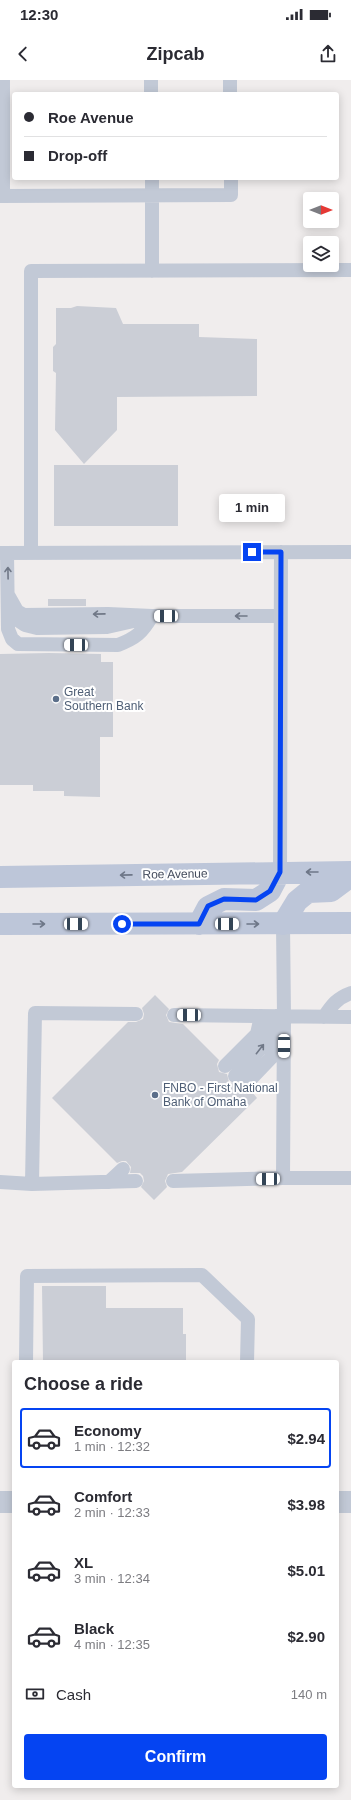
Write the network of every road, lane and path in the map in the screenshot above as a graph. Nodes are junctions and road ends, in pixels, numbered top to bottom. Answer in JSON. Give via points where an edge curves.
{"nodes":[{"id":1,"x":3,"y":80,"type":"edge"},
{"id":2,"x":151,"y":80,"type":"edge"},
{"id":3,"x":230,"y":80,"type":"edge"},
{"id":4,"x":151,"y":92,"type":"edge"},
{"id":5,"x":230,"y":92,"type":"edge"},
{"id":6,"x":152,"y":180,"type":"edge"},
{"id":7,"x":231,"y":180,"type":"edge"},
{"id":8,"x":2,"y":196,"type":"edge"},
{"id":9,"x":152,"y":196,"type":"junction"},
{"id":10,"x":152,"y":270,"type":"junction"},
{"id":11,"x":351,"y":270,"type":"edge"},
{"id":12,"x":281,"y":552,"type":"junction"},
{"id":13,"x":351,"y":552,"type":"edge"},
{"id":14,"x":4,"y":553,"type":"edge"},
{"id":15,"x":30,"y":553,"type":"junction"},
{"id":16,"x":8,"y":604,"type":"junction"},
{"id":17,"x":152,"y":616,"type":"junction"},
{"id":18,"x":280,"y":616,"type":"junction"},
{"id":19,"x":280,"y":872,"type":"junction"},
{"id":20,"x":351,"y":872,"type":"edge"},
{"id":21,"x":351,"y":876,"type":"edge"},
{"id":22,"x":0,"y":877,"type":"edge"},
{"id":23,"x":351,"y":923,"type":"edge"},
{"id":24,"x":0,"y":924,"type":"edge"},
{"id":25,"x":199,"y":924,"type":"junction"},
{"id":26,"x":282,"y":924,"type":"junction"},
{"id":27,"x":351,"y":993,"type":"edge"},
{"id":28,"x":136,"y":1014,"type":"dead end"},
{"id":29,"x":174,"y":1015,"type":"dead end"},
{"id":30,"x":261,"y":1016,"type":"junction"},
{"id":31,"x":280,"y":1016,"type":"junction"},
{"id":32,"x":324,"y":1017,"type":"junction"},
{"id":33,"x":351,"y":1017,"type":"edge"},
{"id":34,"x":123,"y":1169,"type":"dead end"},
{"id":35,"x":283,"y":1178,"type":"junction"},
{"id":36,"x":351,"y":1178,"type":"edge"},
{"id":37,"x":133,"y":1181,"type":"dead end"},
{"id":38,"x":173,"y":1181,"type":"dead end"},
{"id":39,"x":0,"y":1182,"type":"edge"},
{"id":40,"x":109,"y":1182,"type":"junction"},
{"id":41,"x":32,"y":1184,"type":"junction"},
{"id":42,"x":26,"y":1360,"type":"edge"},
{"id":43,"x":247,"y":1360,"type":"edge"},
{"id":44,"x":0,"y":1502,"type":"edge"},
{"id":45,"x":12,"y":1502,"type":"edge"},
{"id":46,"x":339,"y":1502,"type":"edge"},
{"id":47,"x":351,"y":1502,"type":"edge"}],
"edges":[{"from":1,"to":8,"type":"lane"},
{"from":2,"to":4,"type":"lane"},
{"from":3,"to":5,"type":"lane"},
{"from":6,"to":9,"type":"lane"},
{"from":7,"to":9,"type":"lane","via":[[231,195]]},
{"from":8,"to":9,"type":"lane"},
{"from":9,"to":10,"type":"lane"},
{"from":10,"to":11,"type":"lane"},
{"from":10,"to":15,"type":"lane","via":[[30,271]]},
{"from":12,"to":13,"type":"lane"},
{"from":12,"to":15,"type":"lane"},
{"from":12,"to":18,"type":"lane"},
{"from":14,"to":15,"type":"lane"},
{"from":16,"to":14,"type":"lane","one_way":true},
{"from":17,"to":16,"type":"lane","one_way":true,"via":[[24,615]]},
{"from":16,"to":17,"type":"lane","via":[[8,629],[12,639],[18,644],[118,645],[142,631]]},
{"from":18,"to":17,"type":"lane","one_way":true},
{"from":18,"to":19,"type":"lane"},
{"from":20,"to":19,"type":"main road","name":"Roe Avenue","one_way":true},
{"from":19,"to":22,"type":"main road","name":"Roe Avenue","one_way":true},
{"from":19,"to":25,"type":"main road","via":[[270,891],[256,900],[224,899],[208,906]]},
{"from":21,"to":26,"type":"main road","via":[[331,890],[308,892],[297,901]]},
{"from":23,"to":26,"type":"main road"},
{"from":24,"to":25,"type":"main road","one_way":true},
{"from":25,"to":26,"type":"main road","one_way":true},
{"from":26,"to":31,"type":"lane"},
{"from":27,"to":32,"type":"lane","via":[[340,997],[332,1004]]},
{"from":28,"to":41,"type":"lane","via":[[35,1013]]},
{"from":29,"to":30,"type":"lane"},
{"from":30,"to":31,"type":"lane"},
{"from":31,"to":30,"type":"lane","one_way":true,"via":[[271,1058],[235,1076],[257,1034]]},
{"from":31,"to":32,"type":"lane"},
{"from":31,"to":35,"type":"lane"},
{"from":32,"to":33,"type":"lane"},
{"from":34,"to":40,"type":"lane"},
{"from":35,"to":36,"type":"lane"},
{"from":35,"to":38,"type":"lane"},
{"from":37,"to":40,"type":"lane"},
{"from":39,"to":41,"type":"lane"},
{"from":40,"to":41,"type":"lane"},
{"from":42,"to":43,"type":"lane","via":[[27,1276],[202,1275],[248,1319]]},
{"from":44,"to":45,"type":"street"},
{"from":46,"to":47,"type":"street"}]}
